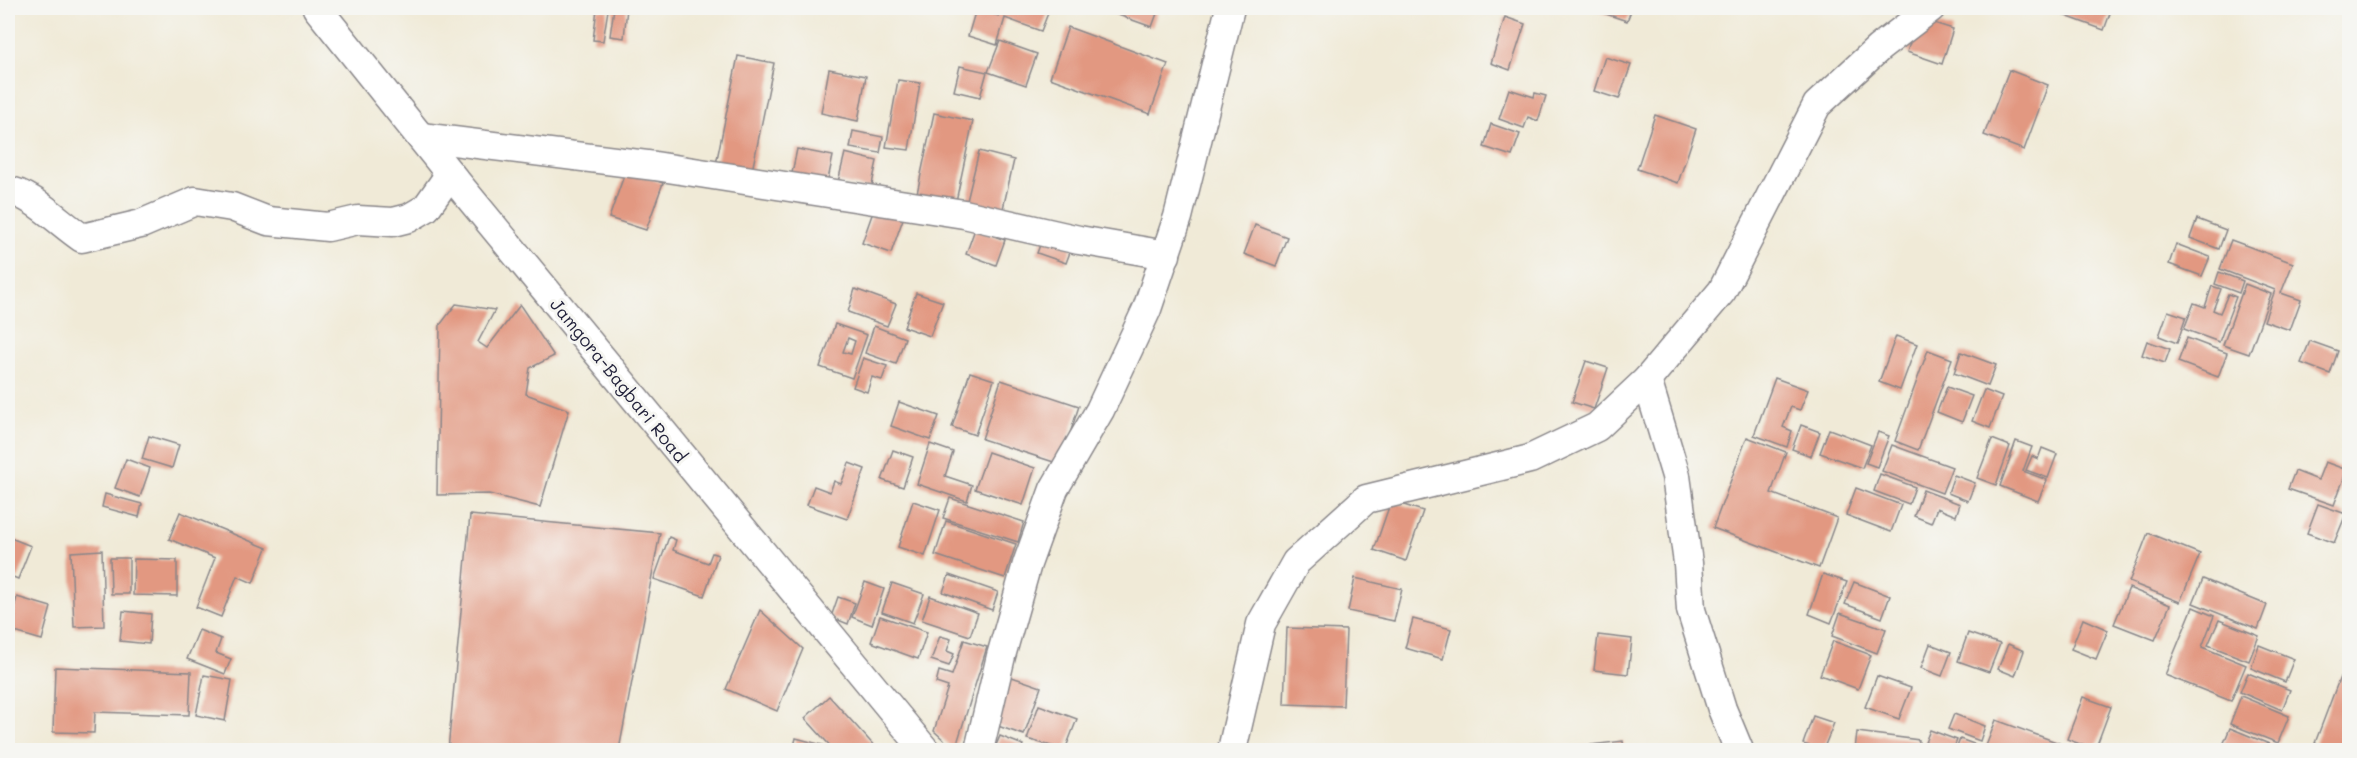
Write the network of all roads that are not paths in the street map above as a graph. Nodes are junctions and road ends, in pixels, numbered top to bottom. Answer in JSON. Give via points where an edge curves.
{"nodes":[{"id":1,"x":317,"y":8,"type":"edge"},
{"id":2,"x":1230,"y":8,"type":"edge"},
{"id":3,"x":1931,"y":8,"type":"edge"},
{"id":4,"x":421,"y":137,"type":"junction"},
{"id":5,"x":450,"y":174,"type":"junction"},
{"id":6,"x":8,"y":191,"type":"edge"},
{"id":7,"x":1166,"y":255,"type":"junction"},
{"id":8,"x":1647,"y":380,"type":"junction"},
{"id":9,"x":925,"y":750,"type":"edge"},
{"id":10,"x":979,"y":750,"type":"edge"},
{"id":11,"x":1232,"y":750,"type":"edge"},
{"id":12,"x":1739,"y":750,"type":"edge"}],
"edges":[{"from":1,"to":4,"type":"street","name":"Jamgora-Bagbari Road"},
{"from":2,"to":7,"type":"street"},
{"from":3,"to":8,"type":"street","via":[[1879,48],[1817,105],[1722,291]]},
{"from":4,"to":5,"type":"street","name":"Jamgora-Bagbari Road"},
{"from":4,"to":7,"type":"street","via":[[655,166],[964,214]]},
{"from":5,"to":6,"type":"street","via":[[426,208],[393,222],[358,220],[328,227],[268,221],[232,207],[195,201],[141,224],[82,238],[43,208],[16,191]]},
{"from":5,"to":9,"type":"street","name":"Jamgora-Bagbari Road"},
{"from":7,"to":10,"type":"street","via":[[1147,309],[1100,410],[1054,489],[1000,656]]},
{"from":8,"to":11,"type":"street","via":[[1597,427],[1530,459],[1366,499],[1304,554],[1261,624]]},
{"from":8,"to":12,"type":"street","via":[[1676,476],[1689,563],[1691,610]]}]}
